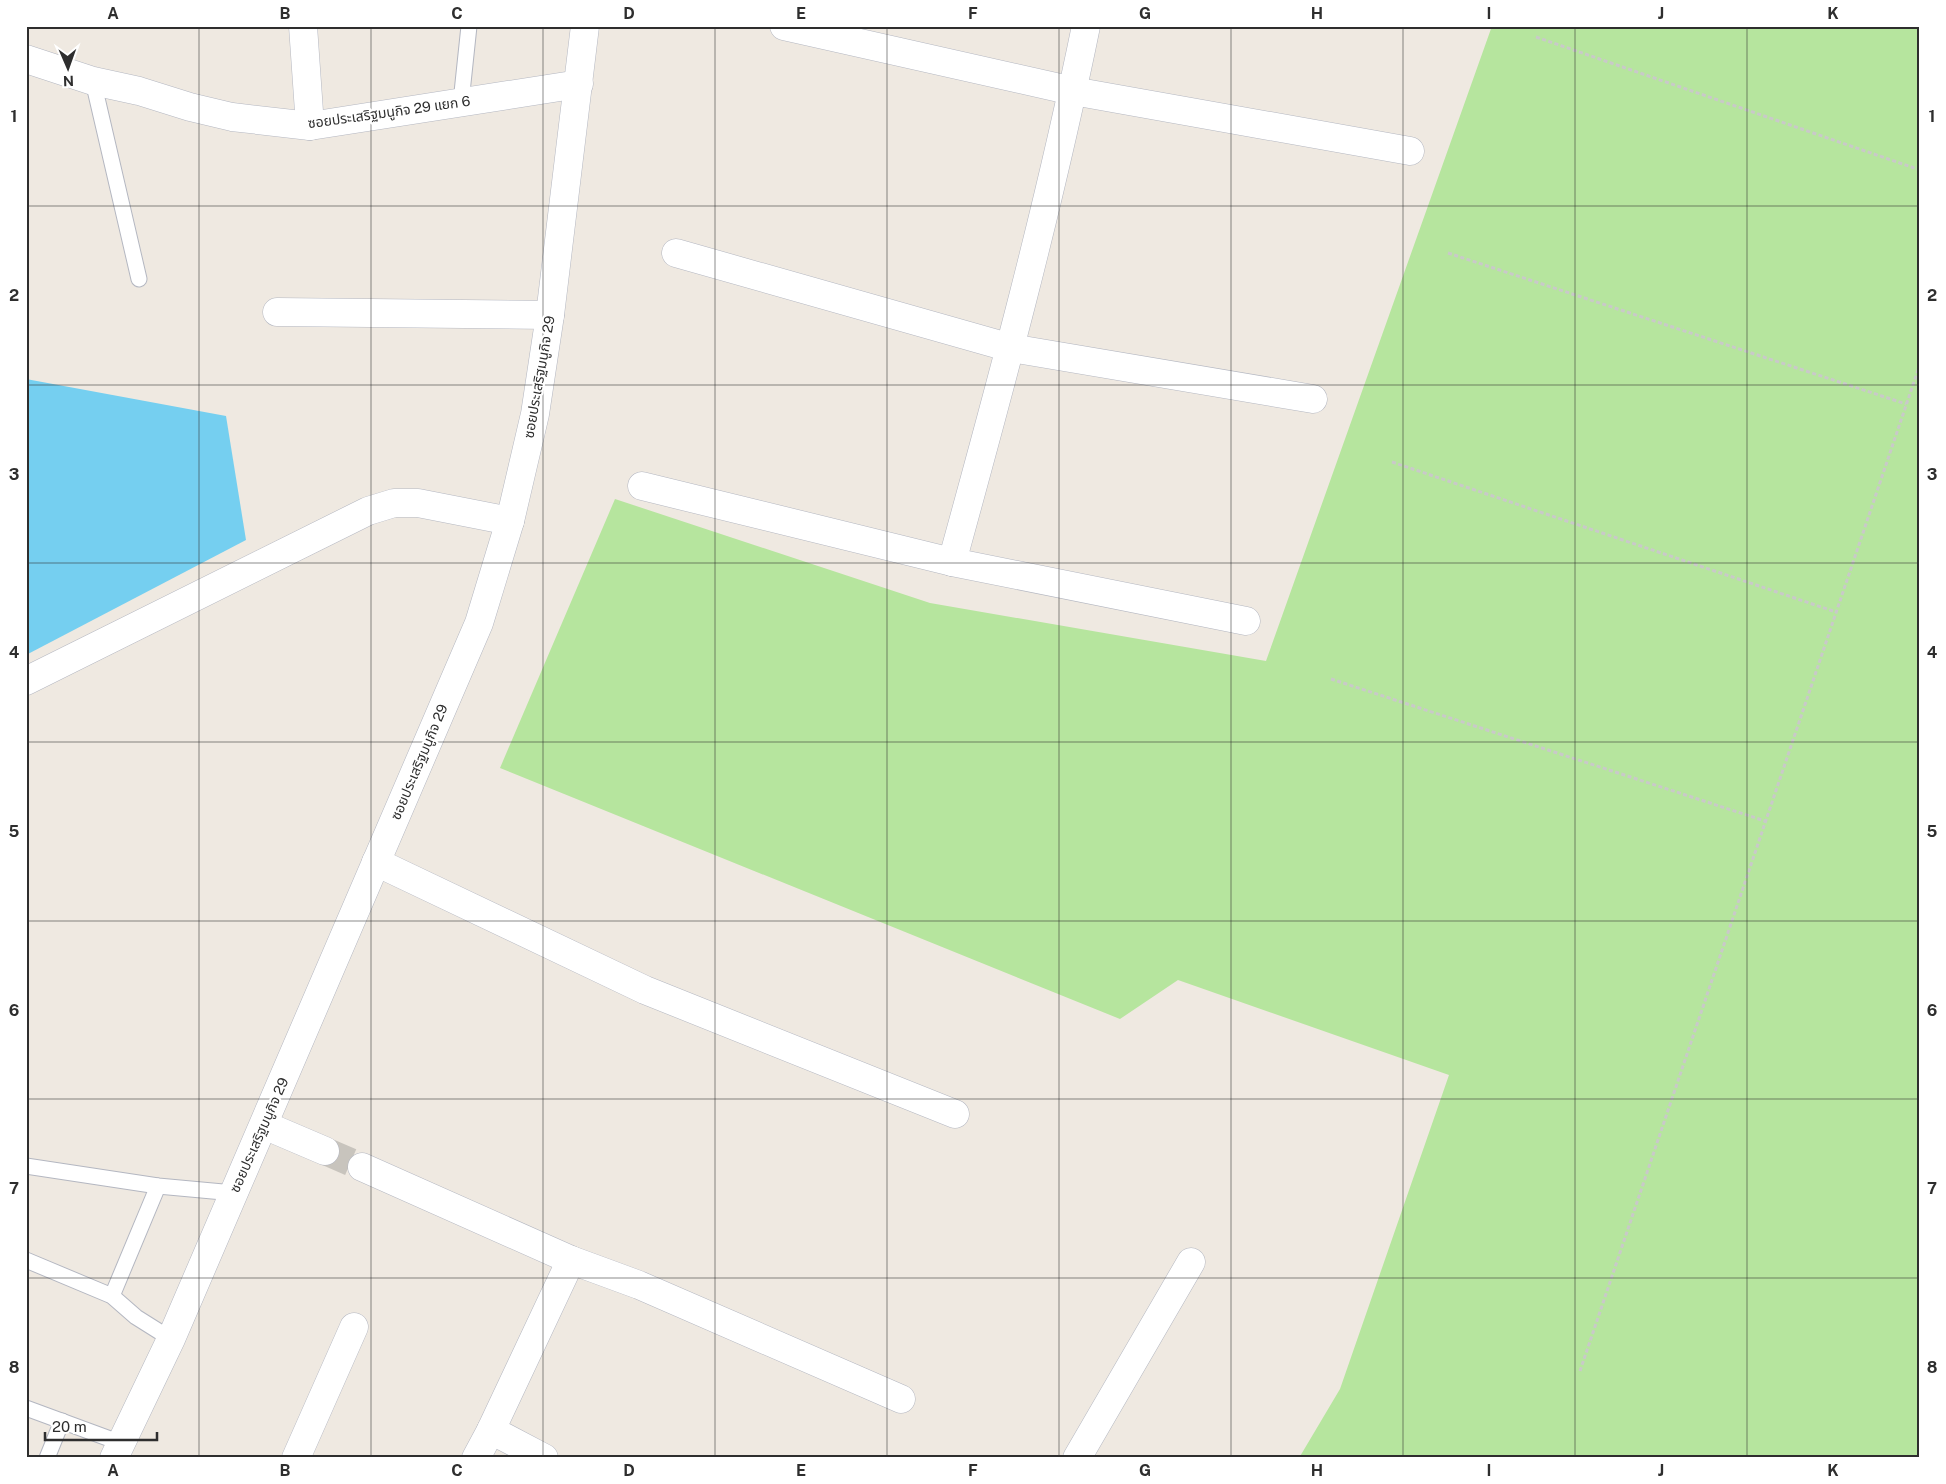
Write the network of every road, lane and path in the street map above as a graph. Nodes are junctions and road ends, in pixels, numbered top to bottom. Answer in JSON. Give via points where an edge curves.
{"nodes":[{"id":1,"x":303,"y":26,"type":"edge"},
{"id":2,"x":468,"y":26,"type":"edge"},
{"id":3,"x":585,"y":26,"type":"edge"},
{"id":4,"x":784,"y":26,"type":"edge"},
{"id":5,"x":1086,"y":26,"type":"edge"},
{"id":6,"x":1536,"y":37,"type":"dead end"},
{"id":7,"x":26,"y":59,"type":"edge"},
{"id":8,"x":93,"y":81,"type":"junction"},
{"id":9,"x":579,"y":84,"type":"junction"},
{"id":10,"x":1073,"y":91,"type":"junction"},
{"id":11,"x":460,"y":102,"type":"junction"},
{"id":12,"x":310,"y":126,"type":"junction"},
{"id":13,"x":1410,"y":152,"type":"dead end"},
{"id":14,"x":1920,"y":170,"type":"edge"},
{"id":15,"x":676,"y":253,"type":"dead end"},
{"id":16,"x":1448,"y":253,"type":"dead end"},
{"id":17,"x":139,"y":279,"type":"dead end"},
{"id":18,"x":277,"y":312,"type":"dead end"},
{"id":19,"x":550,"y":315,"type":"junction"},
{"id":20,"x":1011,"y":348,"type":"junction"},
{"id":21,"x":1920,"y":364,"type":"edge"},
{"id":22,"x":1314,"y":399,"type":"dead end"},
{"id":23,"x":1906,"y":404,"type":"junction"},
{"id":24,"x":1392,"y":462,"type":"dead end"},
{"id":25,"x":642,"y":486,"type":"dead end"},
{"id":26,"x":510,"y":520,"type":"junction"},
{"id":27,"x":952,"y":562,"type":"junction"},
{"id":28,"x":1836,"y":612,"type":"junction"},
{"id":29,"x":1246,"y":621,"type":"dead end"},
{"id":30,"x":1330,"y":679,"type":"dead end"},
{"id":31,"x":26,"y":681,"type":"edge"},
{"id":32,"x":1765,"y":821,"type":"junction"},
{"id":33,"x":376,"y":862,"type":"junction"},
{"id":34,"x":955,"y":1114,"type":"dead end"},
{"id":35,"x":264,"y":1125,"type":"junction"},
{"id":36,"x":325,"y":1151,"type":"tunnel mouth"},
{"id":37,"x":26,"y":1166,"type":"edge"},
{"id":38,"x":362,"y":1167,"type":"tunnel mouth"},
{"id":39,"x":158,"y":1186,"type":"junction"},
{"id":40,"x":234,"y":1193,"type":"junction"},
{"id":41,"x":26,"y":1260,"type":"edge"},
{"id":42,"x":571,"y":1260,"type":"junction"},
{"id":43,"x":1191,"y":1262,"type":"dead end"},
{"id":44,"x":112,"y":1296,"type":"junction"},
{"id":45,"x":354,"y":1327,"type":"dead end"},
{"id":46,"x":171,"y":1339,"type":"junction"},
{"id":47,"x":1580,"y":1371,"type":"dead end"},
{"id":48,"x":901,"y":1400,"type":"dead end"},
{"id":49,"x":26,"y":1408,"type":"edge"},
{"id":50,"x":62,"y":1421,"type":"junction"},
{"id":51,"x":491,"y":1430,"type":"junction"},
{"id":52,"x":118,"y":1450,"type":"edge"},
{"id":53,"x":46,"y":1458,"type":"edge"},
{"id":54,"x":296,"y":1458,"type":"edge"},
{"id":55,"x":476,"y":1458,"type":"edge"},
{"id":56,"x":544,"y":1458,"type":"edge"},
{"id":57,"x":1077,"y":1458,"type":"edge"}],
"edges":[{"from":1,"to":12,"type":"street"},
{"from":2,"to":11,"type":"lane"},
{"from":3,"to":9,"type":"street","name":"ซอยประเสริฐมนูกิจ 29"},
{"from":4,"to":10,"type":"street"},
{"from":5,"to":10,"type":"street"},
{"from":6,"to":14,"type":"path"},
{"from":7,"to":8,"type":"street","name":"ซอยประเสริฐมนูกิจ 29 แยก 6"},
{"from":8,"to":12,"type":"street","name":"ซอยประเสริฐมนูกิจ 29 แยก 6","via":[[139,90],[232,117]]},
{"from":8,"to":17,"type":"lane"},
{"from":9,"to":11,"type":"street","name":"ซอยประเสริฐมนูกิจ 29 แยก 6"},
{"from":9,"to":19,"type":"street","name":"ซอยประเสริฐมนูกิจ 29"},
{"from":10,"to":13,"type":"street"},
{"from":10,"to":20,"type":"street"},
{"from":11,"to":12,"type":"street","name":"ซอยประเสริฐมนูกิจ 29 แยก 6"},
{"from":15,"to":20,"type":"street"},
{"from":16,"to":23,"type":"path"},
{"from":18,"to":19,"type":"street"},
{"from":19,"to":26,"type":"street","name":"ซอยประเสริฐมนูกิจ 29","via":[[535,414]]},
{"from":20,"to":22,"type":"street"},
{"from":20,"to":27,"type":"street"},
{"from":21,"to":23,"type":"path"},
{"from":23,"to":28,"type":"path"},
{"from":24,"to":28,"type":"path"},
{"from":25,"to":27,"type":"street"},
{"from":26,"to":31,"type":"street","via":[[418,503],[394,503],[368,511]]},
{"from":26,"to":33,"type":"street","name":"ซอยประเสริฐมนูกิจ 29","via":[[479,622]]},
{"from":27,"to":29,"type":"street"},
{"from":28,"to":32,"type":"path"},
{"from":30,"to":32,"type":"path"},
{"from":32,"to":47,"type":"path"},
{"from":33,"to":34,"type":"street","via":[[645,990]]},
{"from":33,"to":35,"type":"street","name":"ซอยประเสริฐมนูกิจ 29"},
{"from":35,"to":36,"type":"street"},
{"from":35,"to":40,"type":"street","name":"ซอยประเสริฐมนูกิจ 29"},
{"from":37,"to":39,"type":"lane"},
{"from":38,"to":42,"type":"street"},
{"from":39,"to":40,"type":"lane"},
{"from":39,"to":44,"type":"lane"},
{"from":40,"to":46,"type":"street","name":"ซอยประเสริฐมนูกิจ 29"},
{"from":41,"to":44,"type":"lane"},
{"from":42,"to":48,"type":"street","via":[[639,1285]]},
{"from":42,"to":51,"type":"street"},
{"from":43,"to":57,"type":"street"},
{"from":44,"to":46,"type":"lane","via":[[136,1317]]},
{"from":45,"to":54,"type":"street"},
{"from":46,"to":52,"type":"street","name":"ซอยประเสริฐมนูกิจ 29"},
{"from":49,"to":50,"type":"lane"},
{"from":50,"to":52,"type":"lane"},
{"from":50,"to":53,"type":"lane"},
{"from":51,"to":55,"type":"street"},
{"from":51,"to":56,"type":"street"}]}
